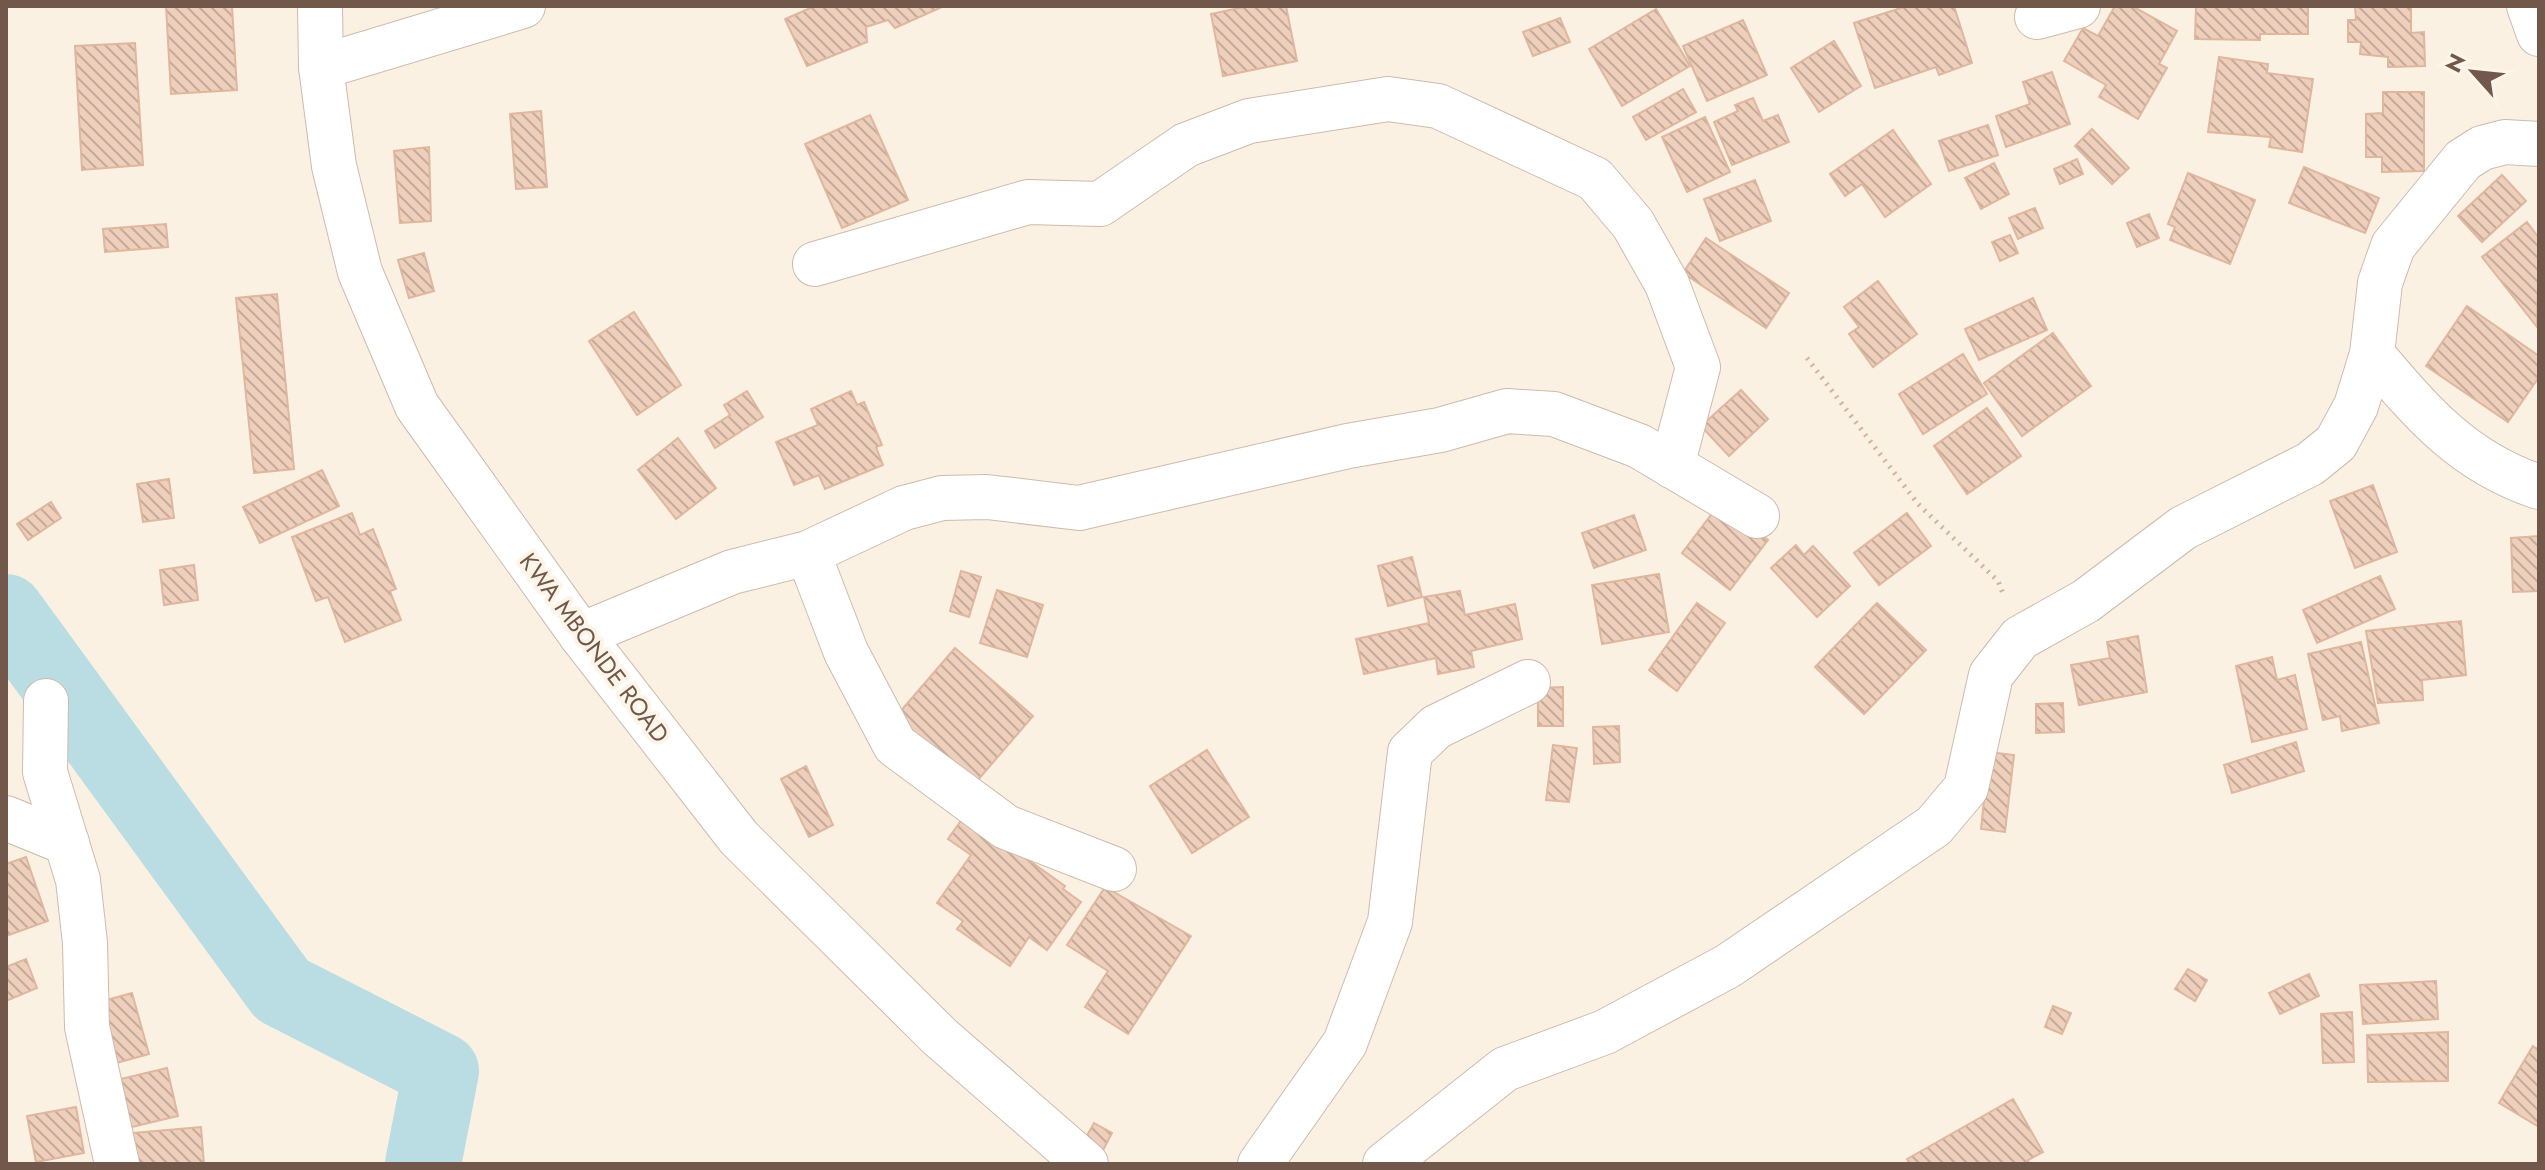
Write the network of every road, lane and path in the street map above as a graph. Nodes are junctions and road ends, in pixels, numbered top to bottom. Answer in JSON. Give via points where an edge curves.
{"nodes":[{"id":1,"x":320,"y":6,"type":"edge"},
{"id":2,"x":523,"y":6,"type":"edge"},
{"id":3,"x":2529,"y":6,"type":"edge"},
{"id":4,"x":2539,"y":34,"type":"edge"},
{"id":5,"x":321,"y":67,"type":"junction"},
{"id":6,"x":2539,"y":144,"type":"edge"},
{"id":7,"x":815,"y":264,"type":"dead end"},
{"id":8,"x":2372,"y":354,"type":"junction"},
{"id":9,"x":1807,"y":358,"type":"dead end"},
{"id":10,"x":1672,"y":466,"type":"junction"},
{"id":11,"x":2539,"y":487,"type":"edge"},
{"id":12,"x":1757,"y":516,"type":"dead end"},
{"id":13,"x":808,"y":553,"type":"junction"},
{"id":14,"x":581,"y":635,"type":"junction"},
{"id":15,"x":2020,"y":638,"type":"junction"},
{"id":16,"x":1528,"y":682,"type":"dead end"},
{"id":17,"x":46,"y":701,"type":"dead end"},
{"id":18,"x":6,"y":818,"type":"edge"},
{"id":19,"x":67,"y":843,"type":"junction"},
{"id":20,"x":1114,"y":869,"type":"dead end"},
{"id":21,"x":117,"y":1164,"type":"edge"},
{"id":22,"x":1086,"y":1164,"type":"edge"},
{"id":23,"x":1260,"y":1164,"type":"edge"},
{"id":24,"x":1385,"y":1164,"type":"edge"}],
"edges":[{"from":1,"to":5,"type":"street","name":"KWA MBONDE ROAD"},
{"from":2,"to":5,"type":"street"},
{"from":3,"to":4,"type":"street"},
{"from":5,"to":14,"type":"street","name":"KWA MBONDE ROAD","via":[[334,166],[360,272],[417,406]]},
{"from":6,"to":8,"type":"street","via":[[2505,142],[2463,160],[2393,246],[2380,283]]},
{"from":7,"to":10,"type":"street","via":[[1028,202],[1100,204],[1186,145],[1249,121],[1388,99],[1438,106],[1595,179],[1633,224],[1667,284],[1698,367]]},
{"from":8,"to":11,"type":"street","via":[[2455,445],[2504,476]]},
{"from":8,"to":15,"type":"street","via":[[2356,406],[2336,443],[2310,464],[2183,528],[2086,601]]},
{"from":9,"to":15,"type":"path","via":[[1918,504],[1998,581]]},
{"from":10,"to":12,"type":"street"},
{"from":10,"to":13,"type":"street","via":[[1589,425],[1554,414],[1507,411],[1079,508],[987,497],[942,498],[904,508]]},
{"from":13,"to":14,"type":"street","via":[[732,572]]},
{"from":13,"to":20,"type":"street","via":[[846,652],[895,745],[1006,827]]},
{"from":14,"to":22,"type":"street","name":"KWA MBONDE ROAD","via":[[739,838],[940,1037]]},
{"from":15,"to":24,"type":"street","via":[[1991,675],[1966,788],[1934,826],[1728,966],[1605,1032],[1505,1069]]},
{"from":16,"to":23,"type":"street","via":[[1436,727],[1410,752],[1390,922],[1345,1043]]},
{"from":17,"to":19,"type":"street","via":[[45,772]]},
{"from":18,"to":19,"type":"street"},
{"from":19,"to":21,"type":"street","via":[[78,880],[87,1027]]}]}
